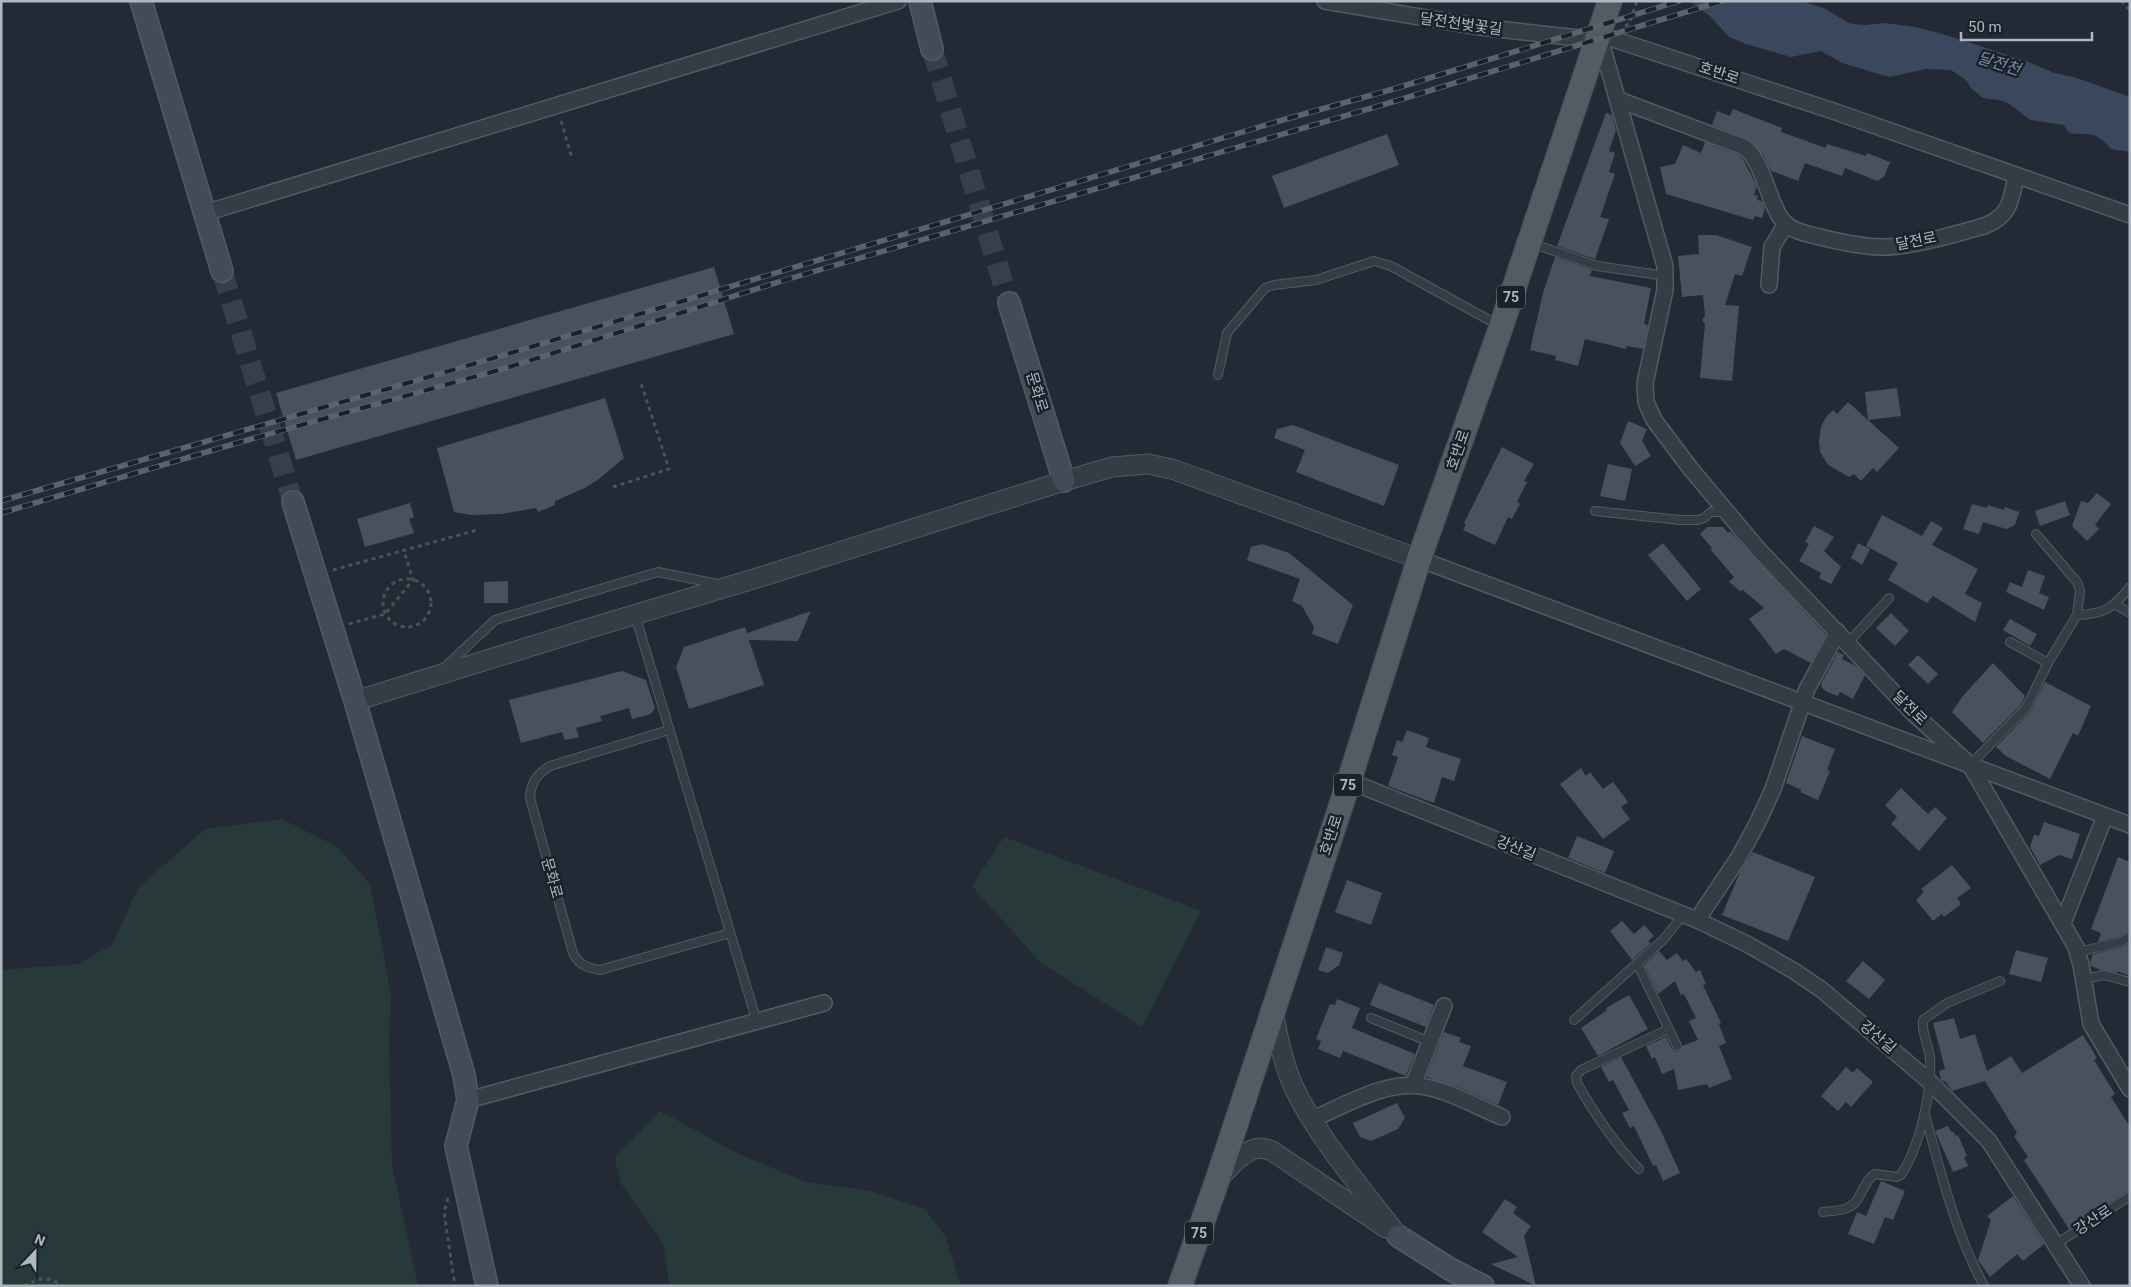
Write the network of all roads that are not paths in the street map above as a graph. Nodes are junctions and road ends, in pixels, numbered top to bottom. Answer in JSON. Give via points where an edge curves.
{"nodes":[{"id":1,"x":141,"y":1,"type":"edge"},
{"id":2,"x":898,"y":1,"type":"edge"},
{"id":3,"x":920,"y":1,"type":"edge"},
{"id":4,"x":1325,"y":1,"type":"edge"},
{"id":5,"x":1610,"y":1,"type":"edge"},
{"id":6,"x":1598,"y":34,"type":"junction"},
{"id":7,"x":932,"y":49,"type":"tunnel mouth"},
{"id":8,"x":1619,"y":100,"type":"junction"},
{"id":9,"x":2016,"y":176,"type":"junction"},
{"id":10,"x":205,"y":213,"type":"junction"},
{"id":11,"x":2130,"y":215,"type":"edge"},
{"id":12,"x":1786,"y":224,"type":"junction"},
{"id":13,"x":1529,"y":242,"type":"junction"},
{"id":14,"x":222,"y":271,"type":"tunnel mouth"},
{"id":15,"x":1666,"y":276,"type":"junction"},
{"id":16,"x":1769,"y":286,"type":"dead end"},
{"id":17,"x":1009,"y":303,"type":"tunnel mouth"},
{"id":18,"x":1501,"y":327,"type":"junction"},
{"id":19,"x":1218,"y":375,"type":"dead end"},
{"id":20,"x":1064,"y":481,"type":"junction"},
{"id":21,"x":293,"y":502,"type":"tunnel mouth"},
{"id":22,"x":1595,"y":511,"type":"dead end"},
{"id":23,"x":1728,"y":512,"type":"junction"},
{"id":24,"x":2036,"y":534,"type":"dead end"},
{"id":25,"x":1420,"y":558,"type":"junction"},
{"id":26,"x":730,"y":586,"type":"junction"},
{"id":27,"x":2130,"y":587,"type":"edge"},
{"id":28,"x":1889,"y":598,"type":"dead end"},
{"id":29,"x":2116,"y":605,"type":"junction"},
{"id":30,"x":2130,"y":613,"type":"edge"},
{"id":31,"x":2077,"y":614,"type":"junction"},
{"id":32,"x":635,"y":615,"type":"junction"},
{"id":33,"x":1843,"y":637,"type":"junction"},
{"id":34,"x":2010,"y":642,"type":"dead end"},
{"id":35,"x":2048,"y":664,"type":"junction"},
{"id":36,"x":435,"y":676,"type":"junction"},
{"id":37,"x":355,"y":701,"type":"junction"},
{"id":38,"x":1802,"y":702,"type":"junction"},
{"id":39,"x":669,"y":730,"type":"junction"},
{"id":40,"x":1970,"y":765,"type":"junction"},
{"id":41,"x":1349,"y":781,"type":"junction"},
{"id":42,"x":2105,"y":816,"type":"junction"},
{"id":43,"x":2130,"y":825,"type":"edge"},
{"id":44,"x":1690,"y":918,"type":"junction"},
{"id":45,"x":2063,"y":923,"type":"junction"},
{"id":46,"x":730,"y":933,"type":"junction"},
{"id":47,"x":2130,"y":936,"type":"edge"},
{"id":48,"x":2078,"y":952,"type":"junction"},
{"id":49,"x":1637,"y":963,"type":"junction"},
{"id":50,"x":2083,"y":979,"type":"junction"},
{"id":51,"x":2000,"y":981,"type":"dead end"},
{"id":52,"x":2130,"y":982,"type":"edge"},
{"id":53,"x":824,"y":1003,"type":"dead end"},
{"id":54,"x":1444,"y":1006,"type":"dead end"},
{"id":55,"x":1273,"y":1010,"type":"junction"},
{"id":56,"x":1371,"y":1018,"type":"dead end"},
{"id":57,"x":1574,"y":1020,"type":"dead end"},
{"id":58,"x":757,"y":1022,"type":"junction"},
{"id":59,"x":1669,"y":1029,"type":"junction"},
{"id":60,"x":1430,"y":1042,"type":"junction"},
{"id":61,"x":1677,"y":1046,"type":"dead end"},
{"id":62,"x":1929,"y":1081,"type":"junction"},
{"id":63,"x":1413,"y":1085,"type":"junction"},
{"id":64,"x":2130,"y":1089,"type":"edge"},
{"id":65,"x":468,"y":1100,"type":"junction"},
{"id":66,"x":1924,"y":1113,"type":"junction"},
{"id":67,"x":1502,"y":1117,"type":"dead end"},
{"id":68,"x":1313,"y":1119,"type":"junction"},
{"id":69,"x":1639,"y":1170,"type":"dead end"},
{"id":70,"x":1218,"y":1181,"type":"junction"},
{"id":71,"x":2130,"y":1196,"type":"edge"},
{"id":72,"x":1823,"y":1212,"type":"dead end"},
{"id":73,"x":1398,"y":1236,"type":"junction"},
{"id":74,"x":2056,"y":1244,"type":"junction"},
{"id":75,"x":486,"y":1286,"type":"edge"},
{"id":76,"x":1180,"y":1286,"type":"edge"},
{"id":77,"x":1483,"y":1286,"type":"edge"},
{"id":78,"x":1984,"y":1286,"type":"edge"},
{"id":79,"x":2082,"y":1286,"type":"edge"}],
"edges":[{"from":1,"to":10,"type":"main road"},
{"from":2,"to":10,"type":"street"},
{"from":3,"to":7,"type":"main road"},
{"from":4,"to":6,"type":"street","name":"달전천벚꽃길","via":[[1480,27],[1578,38]]},
{"from":5,"to":6,"type":"main road","number":"75"},
{"from":6,"to":8,"type":"street","name":"달전로"},
{"from":6,"to":9,"type":"street","name":"호반로","via":[[1833,111]]},
{"from":6,"to":13,"type":"main road","name":"호반로","number":"75"},
{"from":8,"to":12,"type":"street","via":[[1749,151],[1777,212]]},
{"from":8,"to":15,"type":"street","name":"달전로","via":[[1663,255]]},
{"from":9,"to":11,"type":"street","name":"호반로"},
{"from":9,"to":12,"type":"street","name":"달전로","via":[[2009,206],[1996,222],[1901,245],[1883,247],[1836,241],[1800,232]]},
{"from":10,"to":14,"type":"main road"},
{"from":12,"to":16,"type":"street","via":[[1772,247]]},
{"from":13,"to":15,"type":"lane","via":[[1597,266]]},
{"from":13,"to":18,"type":"main road","name":"호반로","number":"75"},
{"from":15,"to":23,"type":"street","name":"달전로","via":[[1646,376],[1646,402],[1654,420]]},
{"from":17,"to":20,"type":"main road","name":"문화로"},
{"from":18,"to":19,"type":"lane","via":[[1391,266],[1374,261],[1316,280],[1264,288],[1227,333]]},
{"from":18,"to":25,"type":"main road","name":"호반로","number":"75"},
{"from":20,"to":25,"type":"street","via":[[1112,467],[1148,464],[1199,478]]},
{"from":20,"to":26,"type":"street"},
{"from":21,"to":37,"type":"main road"},
{"from":22,"to":23,"type":"lane","via":[[1689,520],[1704,518],[1711,512]]},
{"from":23,"to":33,"type":"street","name":"달전로","via":[[1758,549]]},
{"from":24,"to":31,"type":"lane","via":[[2077,582],[2080,603]]},
{"from":25,"to":38,"type":"street"},
{"from":25,"to":41,"type":"main road","name":"호반로","number":"75"},
{"from":26,"to":32,"type":"street"},
{"from":26,"to":36,"type":"lane","via":[[658,572],[495,620]]},
{"from":27,"to":29,"type":"lane"},
{"from":28,"to":33,"type":"lane"},
{"from":29,"to":30,"type":"lane"},
{"from":29,"to":31,"type":"lane","via":[[2100,612]]},
{"from":31,"to":35,"type":"lane"},
{"from":32,"to":36,"type":"street"},
{"from":32,"to":39,"type":"lane"},
{"from":33,"to":38,"type":"street","via":[[1807,689]]},
{"from":33,"to":40,"type":"street","name":"달전로","via":[[1912,712]]},
{"from":34,"to":35,"type":"lane"},
{"from":35,"to":40,"type":"lane","via":[[2026,708]]},
{"from":36,"to":37,"type":"street"},
{"from":37,"to":65,"type":"main road","via":[[464,1075]]},
{"from":38,"to":40,"type":"street"},
{"from":38,"to":44,"type":"street","via":[[1774,790],[1739,857]]},
{"from":39,"to":46,"type":"lane"},
{"from":39,"to":46,"type":"lane","name":"문화로","via":[[550,766],[534,781],[530,798],[573,953],[578,963],[600,970]]},
{"from":40,"to":42,"type":"street"},
{"from":40,"to":45,"type":"street","name":"달전로"},
{"from":41,"to":44,"type":"street","name":"강산길"},
{"from":41,"to":55,"type":"main road","name":"호반로","number":"75"},
{"from":42,"to":43,"type":"street"},
{"from":42,"to":45,"type":"street"},
{"from":44,"to":49,"type":"lane"},
{"from":44,"to":62,"type":"street","name":"강산길","via":[[1747,944],[1822,990]]},
{"from":45,"to":48,"type":"street","name":"달전로"},
{"from":46,"to":58,"type":"lane"},
{"from":47,"to":48,"type":"lane","via":[[2121,942]]},
{"from":48,"to":50,"type":"street","name":"달전로"},
{"from":49,"to":57,"type":"lane"},
{"from":49,"to":59,"type":"lane"},
{"from":50,"to":52,"type":"lane","via":[[2104,975]]},
{"from":50,"to":64,"type":"street","name":"달전로","via":[[2091,1024]]},
{"from":51,"to":62,"type":"lane","via":[[1947,1002],[1925,1018],[1922,1023],[1929,1053]]},
{"from":53,"to":58,"type":"street"},
{"from":54,"to":60,"type":"street"},
{"from":55,"to":68,"type":"street","via":[[1282,1057]]},
{"from":55,"to":70,"type":"main road","name":"호반로","number":"75"},
{"from":56,"to":60,"type":"lane"},
{"from":58,"to":65,"type":"street"},
{"from":59,"to":61,"type":"lane"},
{"from":59,"to":69,"type":"lane","via":[[1581,1070],[1576,1076],[1598,1120]]},
{"from":60,"to":63,"type":"street"},
{"from":62,"to":66,"type":"lane"},
{"from":62,"to":74,"type":"street","name":"강산길","via":[[1989,1141]]},
{"from":63,"to":67,"type":"street","via":[[1438,1090]]},
{"from":63,"to":68,"type":"street","via":[[1375,1092]]},
{"from":65,"to":75,"type":"main road","via":[[456,1146]]},
{"from":66,"to":72,"type":"lane","via":[[1902,1174],[1896,1177],[1875,1174],[1853,1205]]},
{"from":66,"to":78,"type":"lane","via":[[1945,1190],[1968,1255]]},
{"from":68,"to":73,"type":"street"},
{"from":70,"to":73,"type":"street","via":[[1250,1151],[1260,1148],[1272,1151]]},
{"from":70,"to":76,"type":"main road","name":"호반로","number":"75"},
{"from":71,"to":74,"type":"lane","name":"강산로"},
{"from":73,"to":77,"type":"main road"},
{"from":74,"to":79,"type":"street","name":"강산길"}]}
